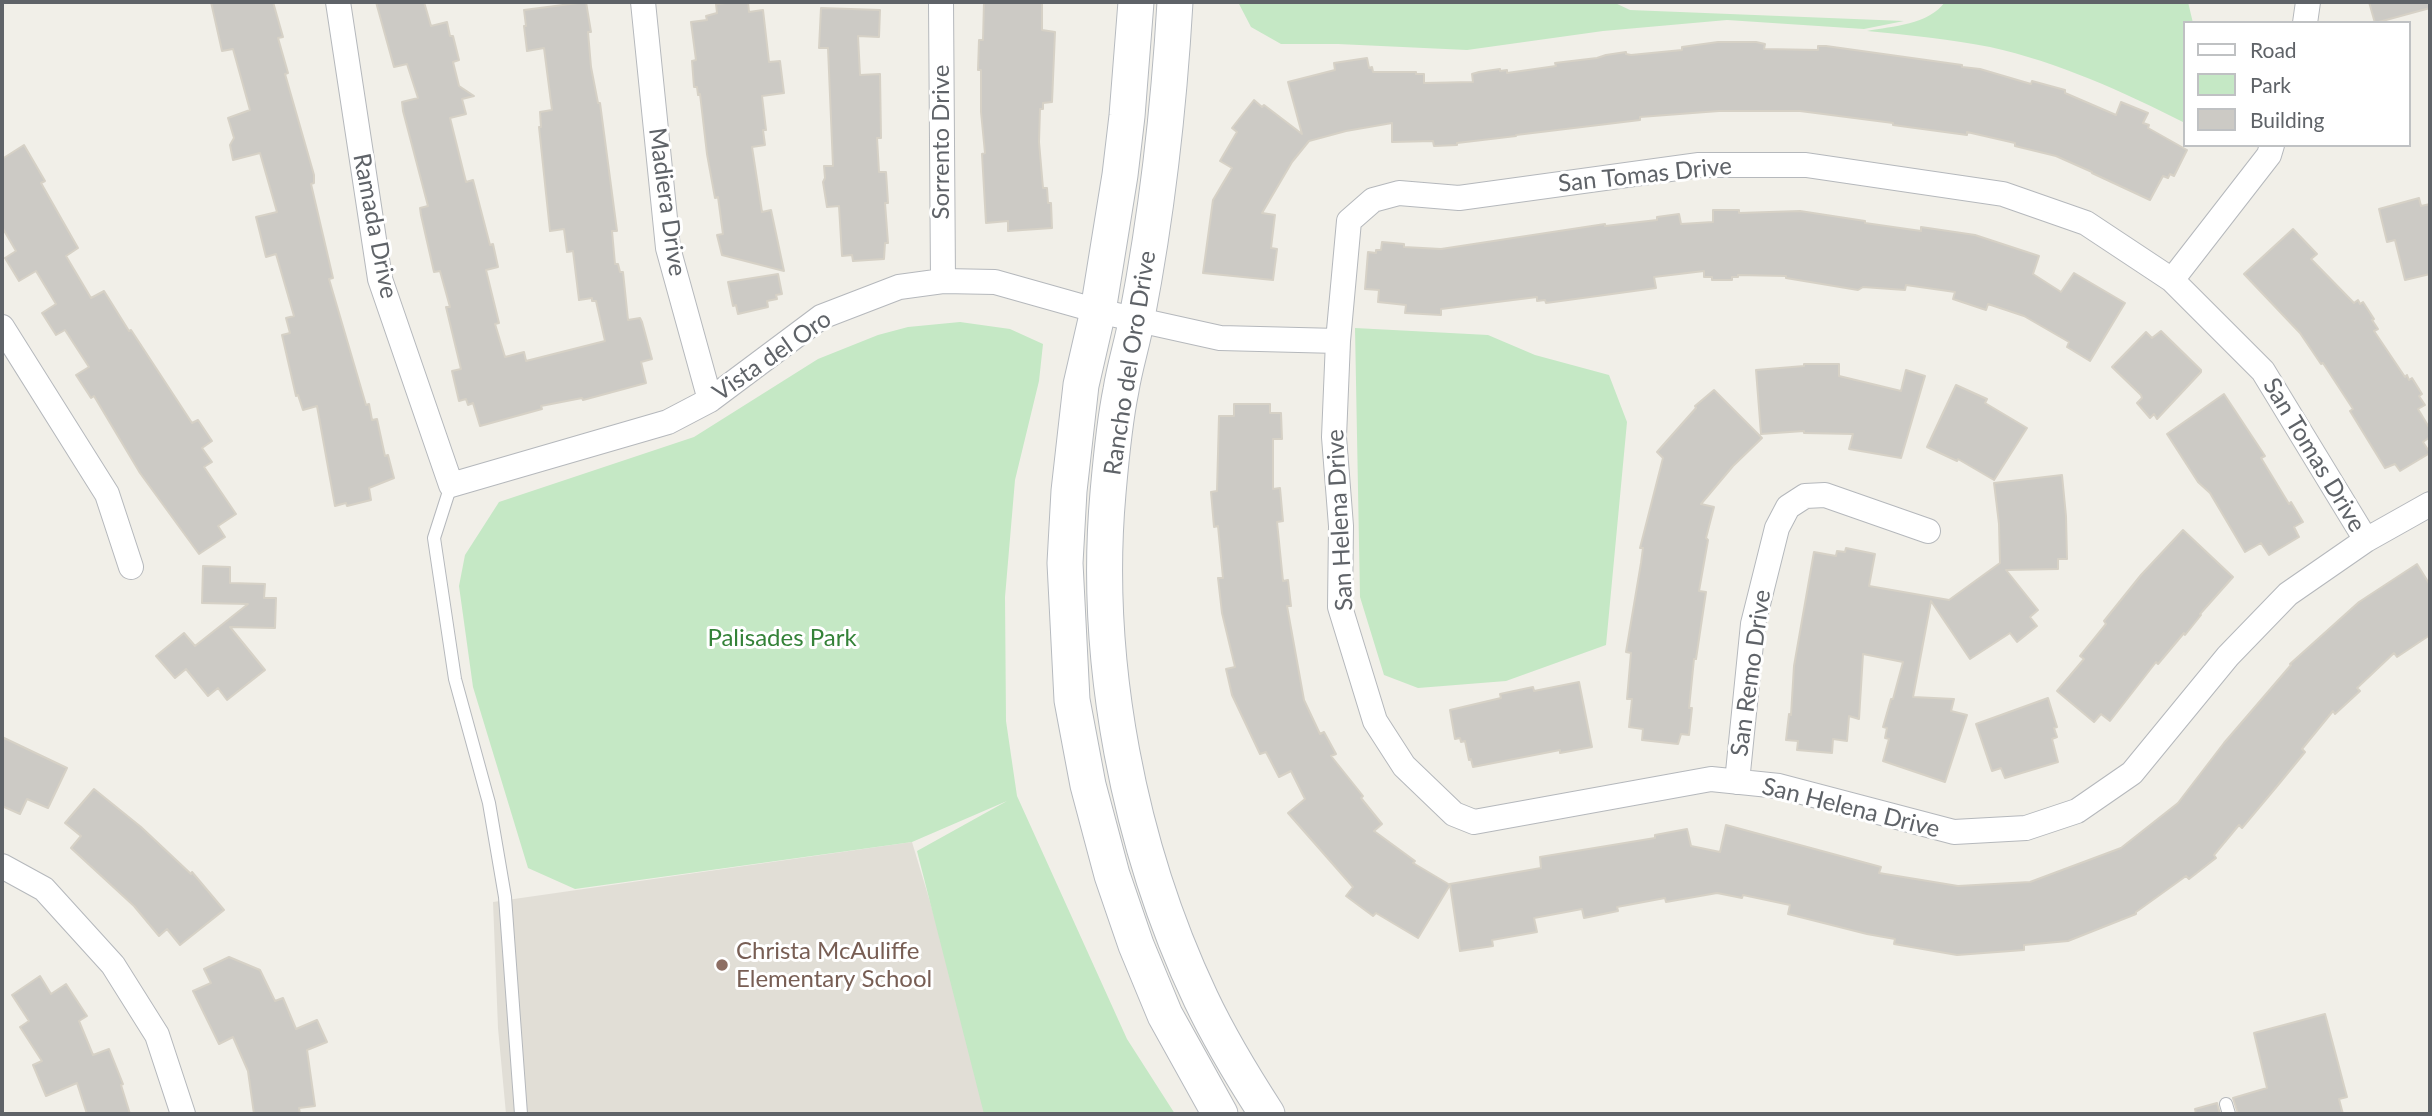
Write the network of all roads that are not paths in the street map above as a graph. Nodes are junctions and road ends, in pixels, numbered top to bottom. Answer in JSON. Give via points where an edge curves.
{"nodes":[{"id":1,"x":338,"y":2,"type":"edge"},
{"id":2,"x":643,"y":2,"type":"edge"},
{"id":3,"x":941,"y":2,"type":"edge"},
{"id":4,"x":1136,"y":2,"type":"edge"},
{"id":5,"x":1175,"y":2,"type":"edge"},
{"id":6,"x":2308,"y":2,"type":"edge"},
{"id":7,"x":2305,"y":21,"type":"edge"},
{"id":8,"x":2271,"y":147,"type":"edge"},
{"id":9,"x":2172,"y":280,"type":"junction"},
{"id":10,"x":943,"y":281,"type":"junction"},
{"id":11,"x":1098,"y":311,"type":"junction"},
{"id":12,"x":1137,"y":319,"type":"junction"},
{"id":13,"x":2,"y":327,"type":"edge"},
{"id":14,"x":1338,"y":341,"type":"junction"},
{"id":15,"x":710,"y":400,"type":"junction"},
{"id":16,"x":451,"y":485,"type":"junction"},
{"id":17,"x":2430,"y":505,"type":"edge"},
{"id":18,"x":1928,"y":531,"type":"dead end"},
{"id":19,"x":2366,"y":540,"type":"junction"},
{"id":20,"x":131,"y":567,"type":"dead end"},
{"id":21,"x":1737,"y":782,"type":"junction"},
{"id":22,"x":2,"y":866,"type":"edge"},
{"id":23,"x":183,"y":1114,"type":"edge"},
{"id":24,"x":521,"y":1114,"type":"edge"},
{"id":25,"x":1220,"y":1114,"type":"edge"},
{"id":26,"x":1266,"y":1114,"type":"edge"}],
"edges":[{"from":1,"to":16,"type":"street","name":"Ramada Drive","via":[[380,279]]},
{"from":2,"to":15,"type":"street","name":"Madiera Drive","via":[[668,248]]},
{"from":3,"to":10,"type":"street","name":"Sorrento Drive"},
{"from":4,"to":11,"type":"main road","name":"Rancho del Oro Drive","via":[[1127,116]]},
{"from":5,"to":12,"type":"main road","name":"Rancho del Oro Drive","via":[[1167,120]]},
{"from":6,"to":7,"type":"street"},
{"from":8,"to":9,"type":"street"},
{"from":9,"to":14,"type":"street","name":"San Tomas Drive","via":[[2086,223],[2003,194],[1806,165],[1699,165],[1460,198],[1399,193],[1373,200],[1349,221]]},
{"from":9,"to":19,"type":"street","name":"San Tomas Drive","via":[[2262,370]]},
{"from":10,"to":11,"type":"street","name":"Vista del Oro","via":[[995,282]]},
{"from":10,"to":15,"type":"street","name":"Vista del Oro","via":[[899,287],[821,317]]},
{"from":11,"to":12,"type":"street","name":"Vista del Oro"},
{"from":11,"to":25,"type":"main road","name":"Rancho del Oro Drive","via":[[1081,385],[1069,491],[1065,563],[1072,700],[1088,785],[1136,945],[1166,1015]]},
{"from":12,"to":14,"type":"street","name":"Vista del Oro","via":[[1220,338]]},
{"from":12,"to":26,"type":"main road","name":"Rancho del Oro Drive","via":[[1120,392],[1108,494],[1104,563],[1112,696],[1126,777],[1173,931],[1201,998]]},
{"from":13,"to":20,"type":"street","via":[[107,494]]},
{"from":14,"to":21,"type":"street","name":"San Helena Drive","via":[[1334,438],[1341,526],[1340,607],[1375,722],[1404,766],[1454,814],[1474,822],[1711,779]]},
{"from":15,"to":16,"type":"street","name":"Vista del Oro","via":[[668,422]]},
{"from":16,"to":24,"type":"lane","via":[[434,538],[454,679],[489,803],[505,897]]},
{"from":17,"to":19,"type":"street","name":"San Helena Drive"},
{"from":18,"to":21,"type":"street","name":"San Remo Drive","via":[[1825,495],[1805,496],[1788,507],[1777,528],[1753,624]]},
{"from":19,"to":21,"type":"street","name":"San Helena Drive","via":[[2288,594],[2228,656],[2132,773],[2077,811],[2026,828],[1954,832],[1779,786]]},
{"from":22,"to":23,"type":"street","via":[[44,889],[113,965],[158,1035]]}]}
